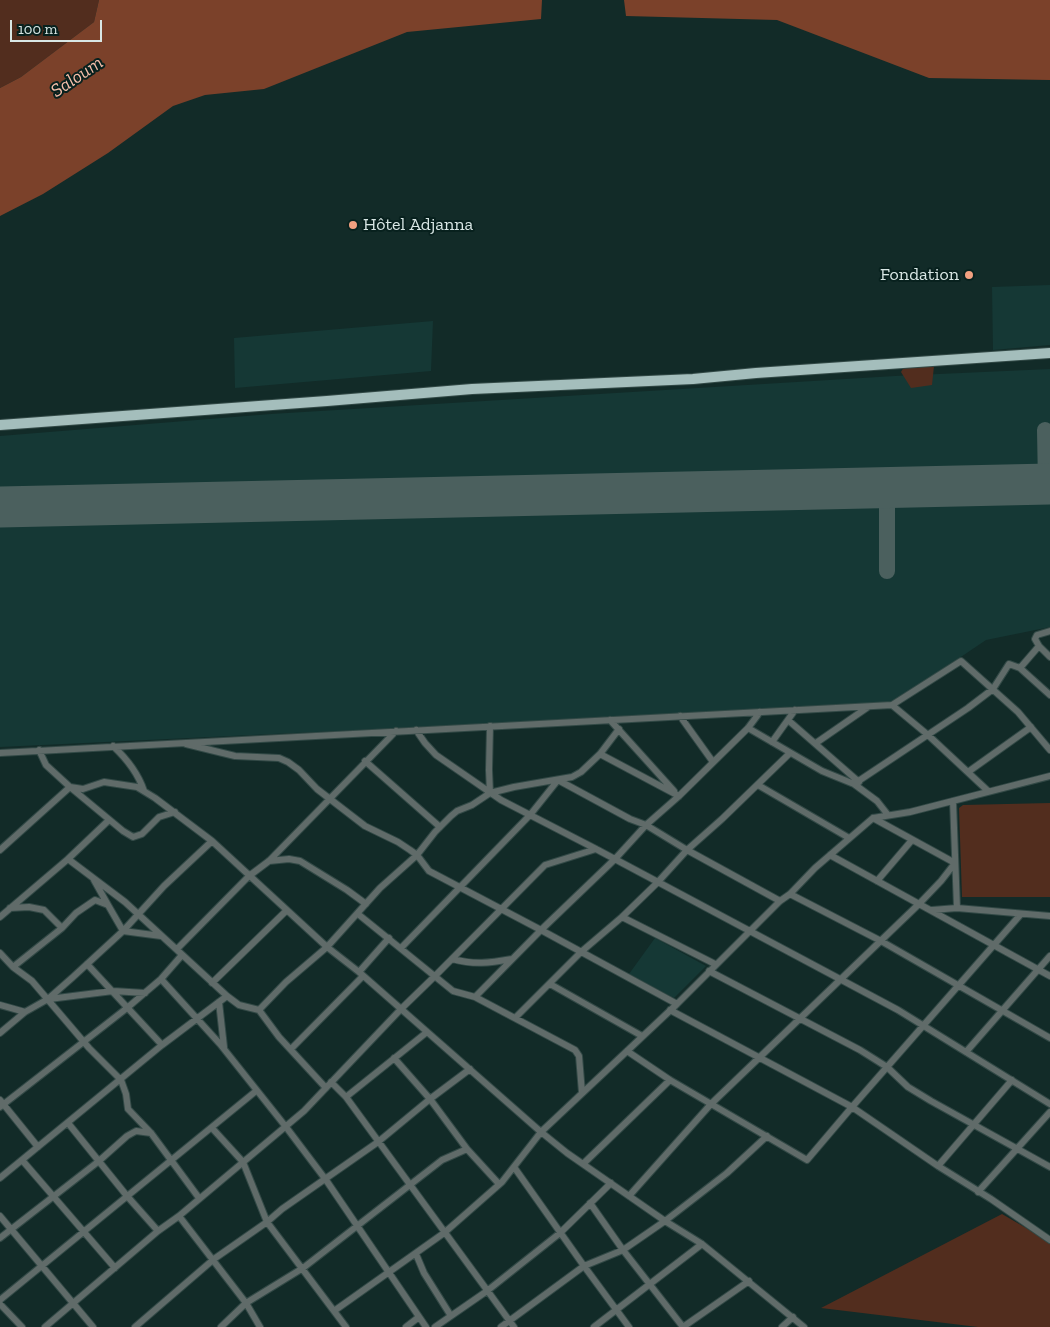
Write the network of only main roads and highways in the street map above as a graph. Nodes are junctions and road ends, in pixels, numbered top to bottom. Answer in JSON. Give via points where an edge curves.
{"nodes":[{"id":1,"x":1050,"y":353,"type":"edge"},
{"id":2,"x":0,"y":424,"type":"edge"}],
"edges":[{"from":1,"to":2,"type":"highway","via":[[693,379],[472,388]]}]}
